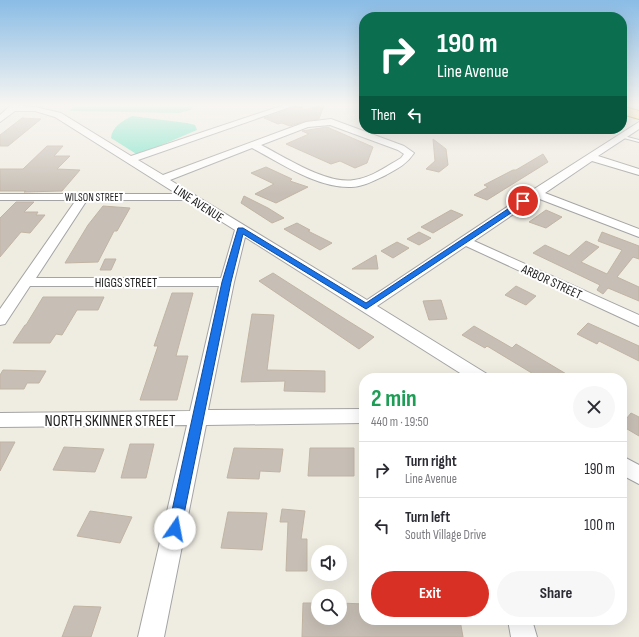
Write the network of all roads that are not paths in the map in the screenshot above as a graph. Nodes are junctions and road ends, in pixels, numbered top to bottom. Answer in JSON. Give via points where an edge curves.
{"nodes":[{"id":1,"x":90,"y":135,"type":"edge"},
{"id":2,"x":204,"y":135,"type":"edge"},
{"id":3,"x":280,"y":135,"type":"edge"},
{"id":4,"x":366,"y":135,"type":"edge"},
{"id":5,"x":622,"y":136,"type":"joint"},
{"id":6,"x":639,"y":141,"type":"edge"},
{"id":7,"x":253,"y":145,"type":"junction"},
{"id":8,"x":590,"y":157,"type":"junction"},
{"id":9,"x":130,"y":160,"type":"junction"},
{"id":10,"x":639,"y":172,"type":"edge"},
{"id":11,"x":163,"y":179,"type":"junction"},
{"id":12,"x":535,"y":193,"type":"junction"},
{"id":13,"x":188,"y":196,"type":"junction"},
{"id":14,"x":0,"y":197,"type":"edge"},
{"id":15,"x":84,"y":197,"type":"junction"},
{"id":16,"x":241,"y":230,"type":"junction"},
{"id":17,"x":639,"y":233,"type":"edge"},
{"id":18,"x":464,"y":241,"type":"junction"},
{"id":19,"x":26,"y":282,"type":"junction"},
{"id":20,"x":227,"y":282,"type":"junction"},
{"id":21,"x":366,"y":307,"type":"junction"},
{"id":22,"x":0,"y":320,"type":"edge"},
{"id":23,"x":639,"y":321,"type":"edge"},
{"id":24,"x":473,"y":373,"type":"edge"},
{"id":25,"x":359,"y":416,"type":"edge"},
{"id":26,"x":0,"y":420,"type":"edge"},
{"id":27,"x":199,"y":420,"type":"junction"},
{"id":28,"x":627,"y":468,"type":"edge"},
{"id":29,"x":639,"y":475,"type":"edge"},
{"id":30,"x":521,"y":625,"type":"edge"},
{"id":31,"x":151,"y":637,"type":"edge"},
{"id":32,"x":524,"y":637,"type":"edge"}],
"edges":[{"from":1,"to":9,"type":"street","name":"LINE AVENUE"},
{"from":2,"to":9,"type":"street"},
{"from":3,"to":7,"type":"street"},
{"from":4,"to":7,"type":"street","via":[[402,148],[409,153],[408,157],[359,182],[343,183],[320,176]]},
{"from":5,"to":6,"type":"lane"},
{"from":5,"to":8,"type":"street"},
{"from":7,"to":11,"type":"street"},
{"from":8,"to":10,"type":"street"},
{"from":8,"to":12,"type":"street"},
{"from":9,"to":11,"type":"street","name":"LINE AVENUE"},
{"from":11,"to":13,"type":"street","name":"LINE AVENUE"},
{"from":12,"to":17,"type":"street"},
{"from":12,"to":18,"type":"street"},
{"from":13,"to":15,"type":"street","name":"WILSON STREET"},
{"from":13,"to":16,"type":"street","name":"LINE AVENUE"},
{"from":14,"to":15,"type":"street","name":"WILSON STREET"},
{"from":15,"to":19,"type":"street"},
{"from":16,"to":20,"type":"street"},
{"from":16,"to":21,"type":"street","name":"LINE AVENUE"},
{"from":18,"to":21,"type":"street"},
{"from":18,"to":23,"type":"street","name":"ARBOR STREET"},
{"from":19,"to":20,"type":"street","name":"HIGGS STREET"},
{"from":19,"to":22,"type":"street"},
{"from":20,"to":27,"type":"street"},
{"from":21,"to":24,"type":"street","name":"LINE AVENUE"},
{"from":25,"to":27,"type":"street","name":"NORTH SKINNER STREET"},
{"from":26,"to":27,"type":"street","name":"NORTH SKINNER STREET"},
{"from":27,"to":31,"type":"street"},
{"from":28,"to":29,"type":"street"},
{"from":30,"to":32,"type":"street"}]}
